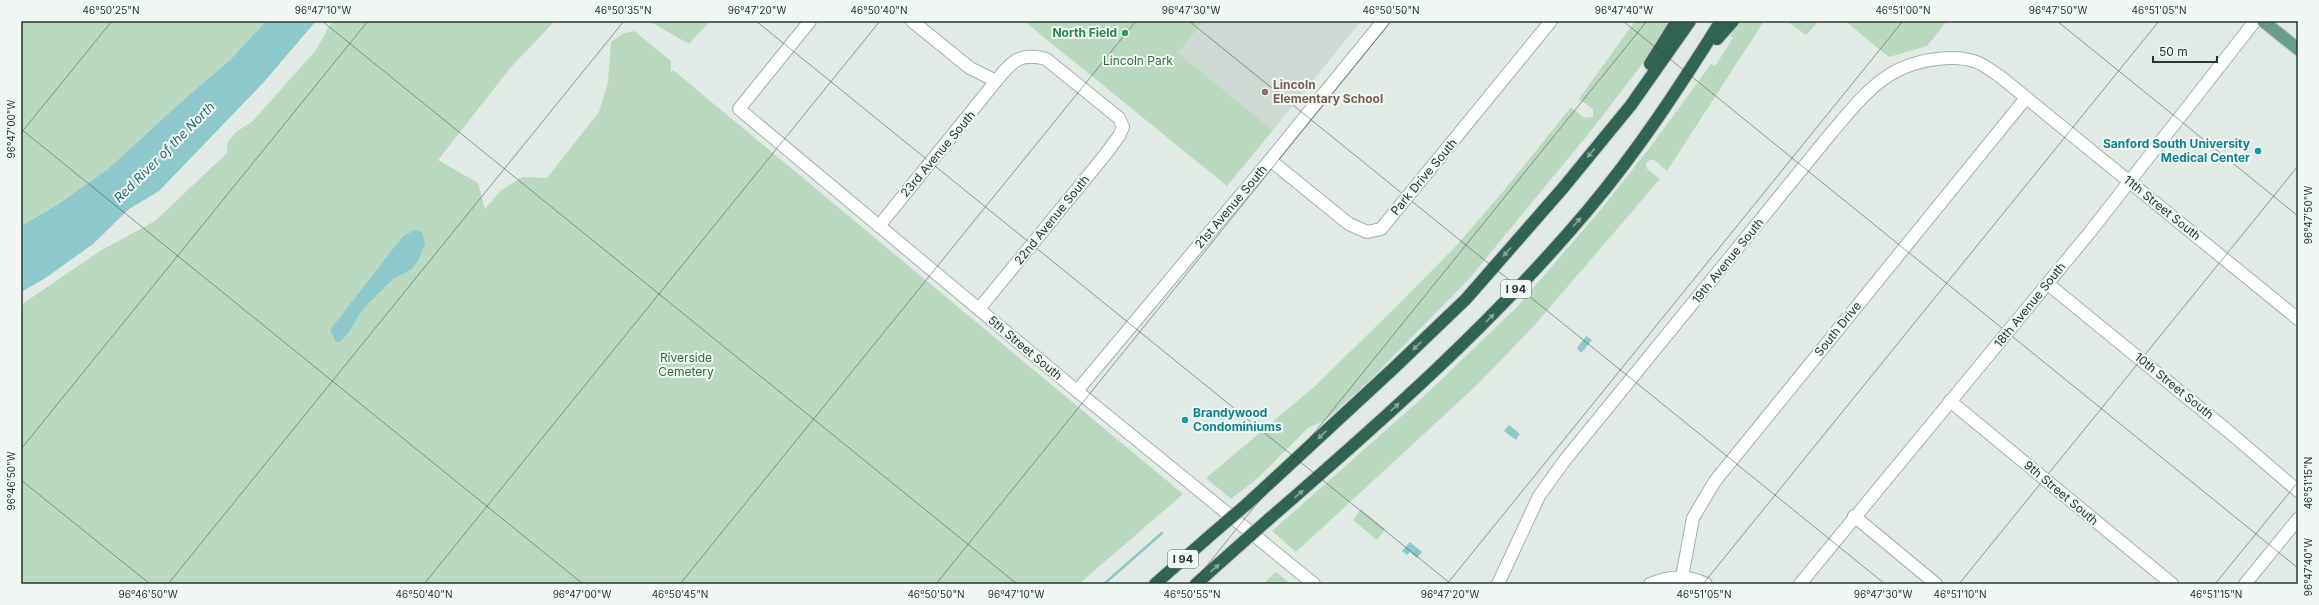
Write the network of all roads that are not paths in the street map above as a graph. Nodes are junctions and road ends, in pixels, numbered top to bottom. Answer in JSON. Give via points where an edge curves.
{"nodes":[{"id":1,"x":810,"y":21,"type":"edge"},
{"id":2,"x":912,"y":21,"type":"edge"},
{"id":3,"x":1383,"y":21,"type":"edge"},
{"id":4,"x":1551,"y":21,"type":"edge"},
{"id":5,"x":1678,"y":21,"type":"edge"},
{"id":6,"x":1690,"y":21,"type":"edge"},
{"id":7,"x":1722,"y":21,"type":"edge"},
{"id":8,"x":1733,"y":21,"type":"edge"},
{"id":9,"x":2256,"y":21,"type":"edge"},
{"id":10,"x":2263,"y":21,"type":"edge"},
{"id":11,"x":2298,"y":49,"type":"edge"},
{"id":12,"x":1691,"y":68,"type":"junction"},
{"id":13,"x":996,"y":81,"type":"junction"},
{"id":14,"x":2026,"y":98,"type":"junction"},
{"id":15,"x":1122,"y":131,"type":"joint"},
{"id":16,"x":1605,"y":136,"type":"junction"},
{"id":17,"x":1270,"y":160,"type":"junction"},
{"id":18,"x":2129,"y":181,"type":"junction"},
{"id":19,"x":879,"y":226,"type":"junction"},
{"id":20,"x":2048,"y":284,"type":"junction"},
{"id":21,"x":979,"y":309,"type":"junction"},
{"id":22,"x":2298,"y":319,"type":"edge"},
{"id":23,"x":1077,"y":391,"type":"junction"},
{"id":24,"x":1950,"y":401,"type":"junction"},
{"id":25,"x":2298,"y":491,"type":"edge"},
{"id":26,"x":1854,"y":516,"type":"junction"},
{"id":27,"x":2298,"y":519,"type":"edge"},
{"id":28,"x":1682,"y":577,"type":"junction"},
{"id":29,"x":1155,"y":584,"type":"edge"},
{"id":30,"x":1196,"y":584,"type":"edge"},
{"id":31,"x":1314,"y":584,"type":"edge"},
{"id":32,"x":1498,"y":584,"type":"edge"},
{"id":33,"x":1650,"y":584,"type":"edge"},
{"id":34,"x":1706,"y":584,"type":"edge"},
{"id":35,"x":1800,"y":584,"type":"edge"},
{"id":36,"x":1936,"y":584,"type":"edge"},
{"id":37,"x":2172,"y":584,"type":"edge"},
{"id":38,"x":2245,"y":584,"type":"edge"}],
"edges":[{"from":1,"to":19,"type":"street","name":"5th Street South","via":[[739,109]]},
{"from":2,"to":13,"type":"street","via":[[970,68]]},
{"from":3,"to":17,"type":"street","name":"21st Avenue South"},
{"from":4,"to":17,"type":"street","name":"Park Drive South","via":[[1380,229],[1367,232],[1349,224]]},
{"from":5,"to":16,"type":"highway"},
{"from":6,"to":16,"type":"highway","number":"I 94","via":[[1631,105]]},
{"from":7,"to":12,"type":"highway","number":"I 94"},
{"from":8,"to":12,"type":"highway"},
{"from":9,"to":18,"type":"street","name":"18th Avenue South"},
{"from":10,"to":11,"type":"main road"},
{"from":30,"to":12,"type":"highway","number":"I 94","one_way":true,"bridge":true,"via":[[1374,427],[1492,316],[1588,210],[1654,125]]},
{"from":13,"to":15,"type":"street","name":"23rd Avenue South","via":[[1010,64],[1019,58],[1033,56],[1046,59],[1119,118]]},
{"from":13,"to":19,"type":"street","name":"23rd Avenue South"},
{"from":14,"to":18,"type":"street","name":"11th Street South"},
{"from":14,"to":28,"type":"street","name":"South Drive","via":[[1715,481],[1693,518]]},
{"from":14,"to":32,"type":"street","name":"19th Avenue South","via":[[1979,63],[1954,57],[1908,65],[1890,73],[1864,96],[1565,460],[1539,496]]},
{"from":15,"to":21,"type":"street","name":"22nd Avenue South"},
{"from":16,"to":29,"type":"highway","number":"I 94","one_way":true,"bridge":true,"via":[[1466,299],[1247,504]]},
{"from":17,"to":23,"type":"street","name":"21st Avenue South"},
{"from":18,"to":20,"type":"street","name":"18th Avenue South"},
{"from":18,"to":22,"type":"street","name":"11th Street South"},
{"from":19,"to":21,"type":"street","name":"5th Street South"},
{"from":20,"to":24,"type":"street","name":"18th Avenue South"},
{"from":20,"to":25,"type":"street","name":"10th Street South"},
{"from":21,"to":23,"type":"street","name":"5th Street South"},
{"from":23,"to":31,"type":"street","name":"5th Street South"},
{"from":24,"to":26,"type":"street","name":"18th Avenue South"},
{"from":24,"to":37,"type":"street","name":"9th Street South"},
{"from":26,"to":35,"type":"street","name":"18th Avenue South"},
{"from":26,"to":36,"type":"street"},
{"from":27,"to":38,"type":"street"},
{"from":28,"to":33,"type":"street"},
{"from":28,"to":34,"type":"street"}]}
